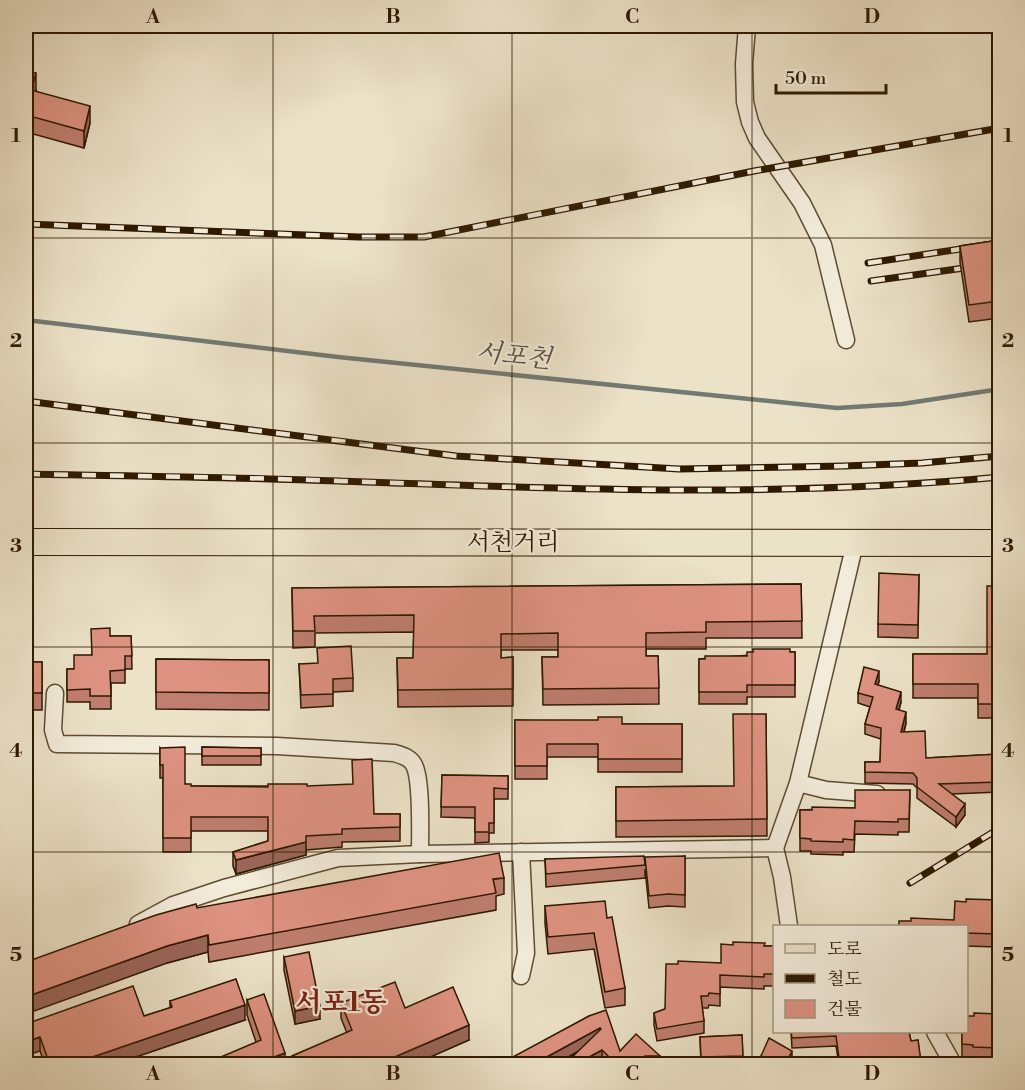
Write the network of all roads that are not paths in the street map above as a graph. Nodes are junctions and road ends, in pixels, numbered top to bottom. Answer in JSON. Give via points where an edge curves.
{"nodes":[{"id":1,"x":747,"y":26,"type":"edge"},
{"id":2,"x":846,"y":340,"type":"dead end"},
{"id":3,"x":26,"y":542,"type":"edge"},
{"id":4,"x":855,"y":543,"type":"junction"},
{"id":5,"x":999,"y":543,"type":"edge"},
{"id":6,"x":55,"y":693,"type":"dead end"},
{"id":7,"x":798,"y":783,"type":"junction"},
{"id":8,"x":897,"y":794,"type":"edge"},
{"id":9,"x":776,"y":848,"type":"junction"},
{"id":10,"x":521,"y":852,"type":"junction"},
{"id":11,"x":420,"y":854,"type":"junction"},
{"id":12,"x":789,"y":925,"type":"edge"},
{"id":13,"x":125,"y":929,"type":"edge"},
{"id":14,"x":521,"y":976,"type":"dead end"},
{"id":15,"x":937,"y":1033,"type":"edge"},
{"id":16,"x":953,"y":1065,"type":"edge"}],
"edges":[{"from":1,"to":2,"type":"street","via":[[745,102],[750,122],[802,203],[823,245]]},
{"from":3,"to":4,"type":"main road","name":"서천거리"},
{"from":4,"to":5,"type":"main road","name":"서천거리"},
{"from":4,"to":7,"type":"street"},
{"from":6,"to":11,"type":"street","via":[[53,730],[57,744],[277,746],[394,753],[408,758],[414,764],[417,779]]},
{"from":7,"to":8,"type":"street","via":[[826,790]]},
{"from":7,"to":9,"type":"street"},
{"from":9,"to":10,"type":"street"},
{"from":9,"to":12,"type":"street"},
{"from":10,"to":11,"type":"street"},
{"from":10,"to":14,"type":"street","via":[[526,953]]},
{"from":11,"to":13,"type":"street","via":[[338,858],[224,888],[174,905]]},
{"from":15,"to":16,"type":"street"}]}
